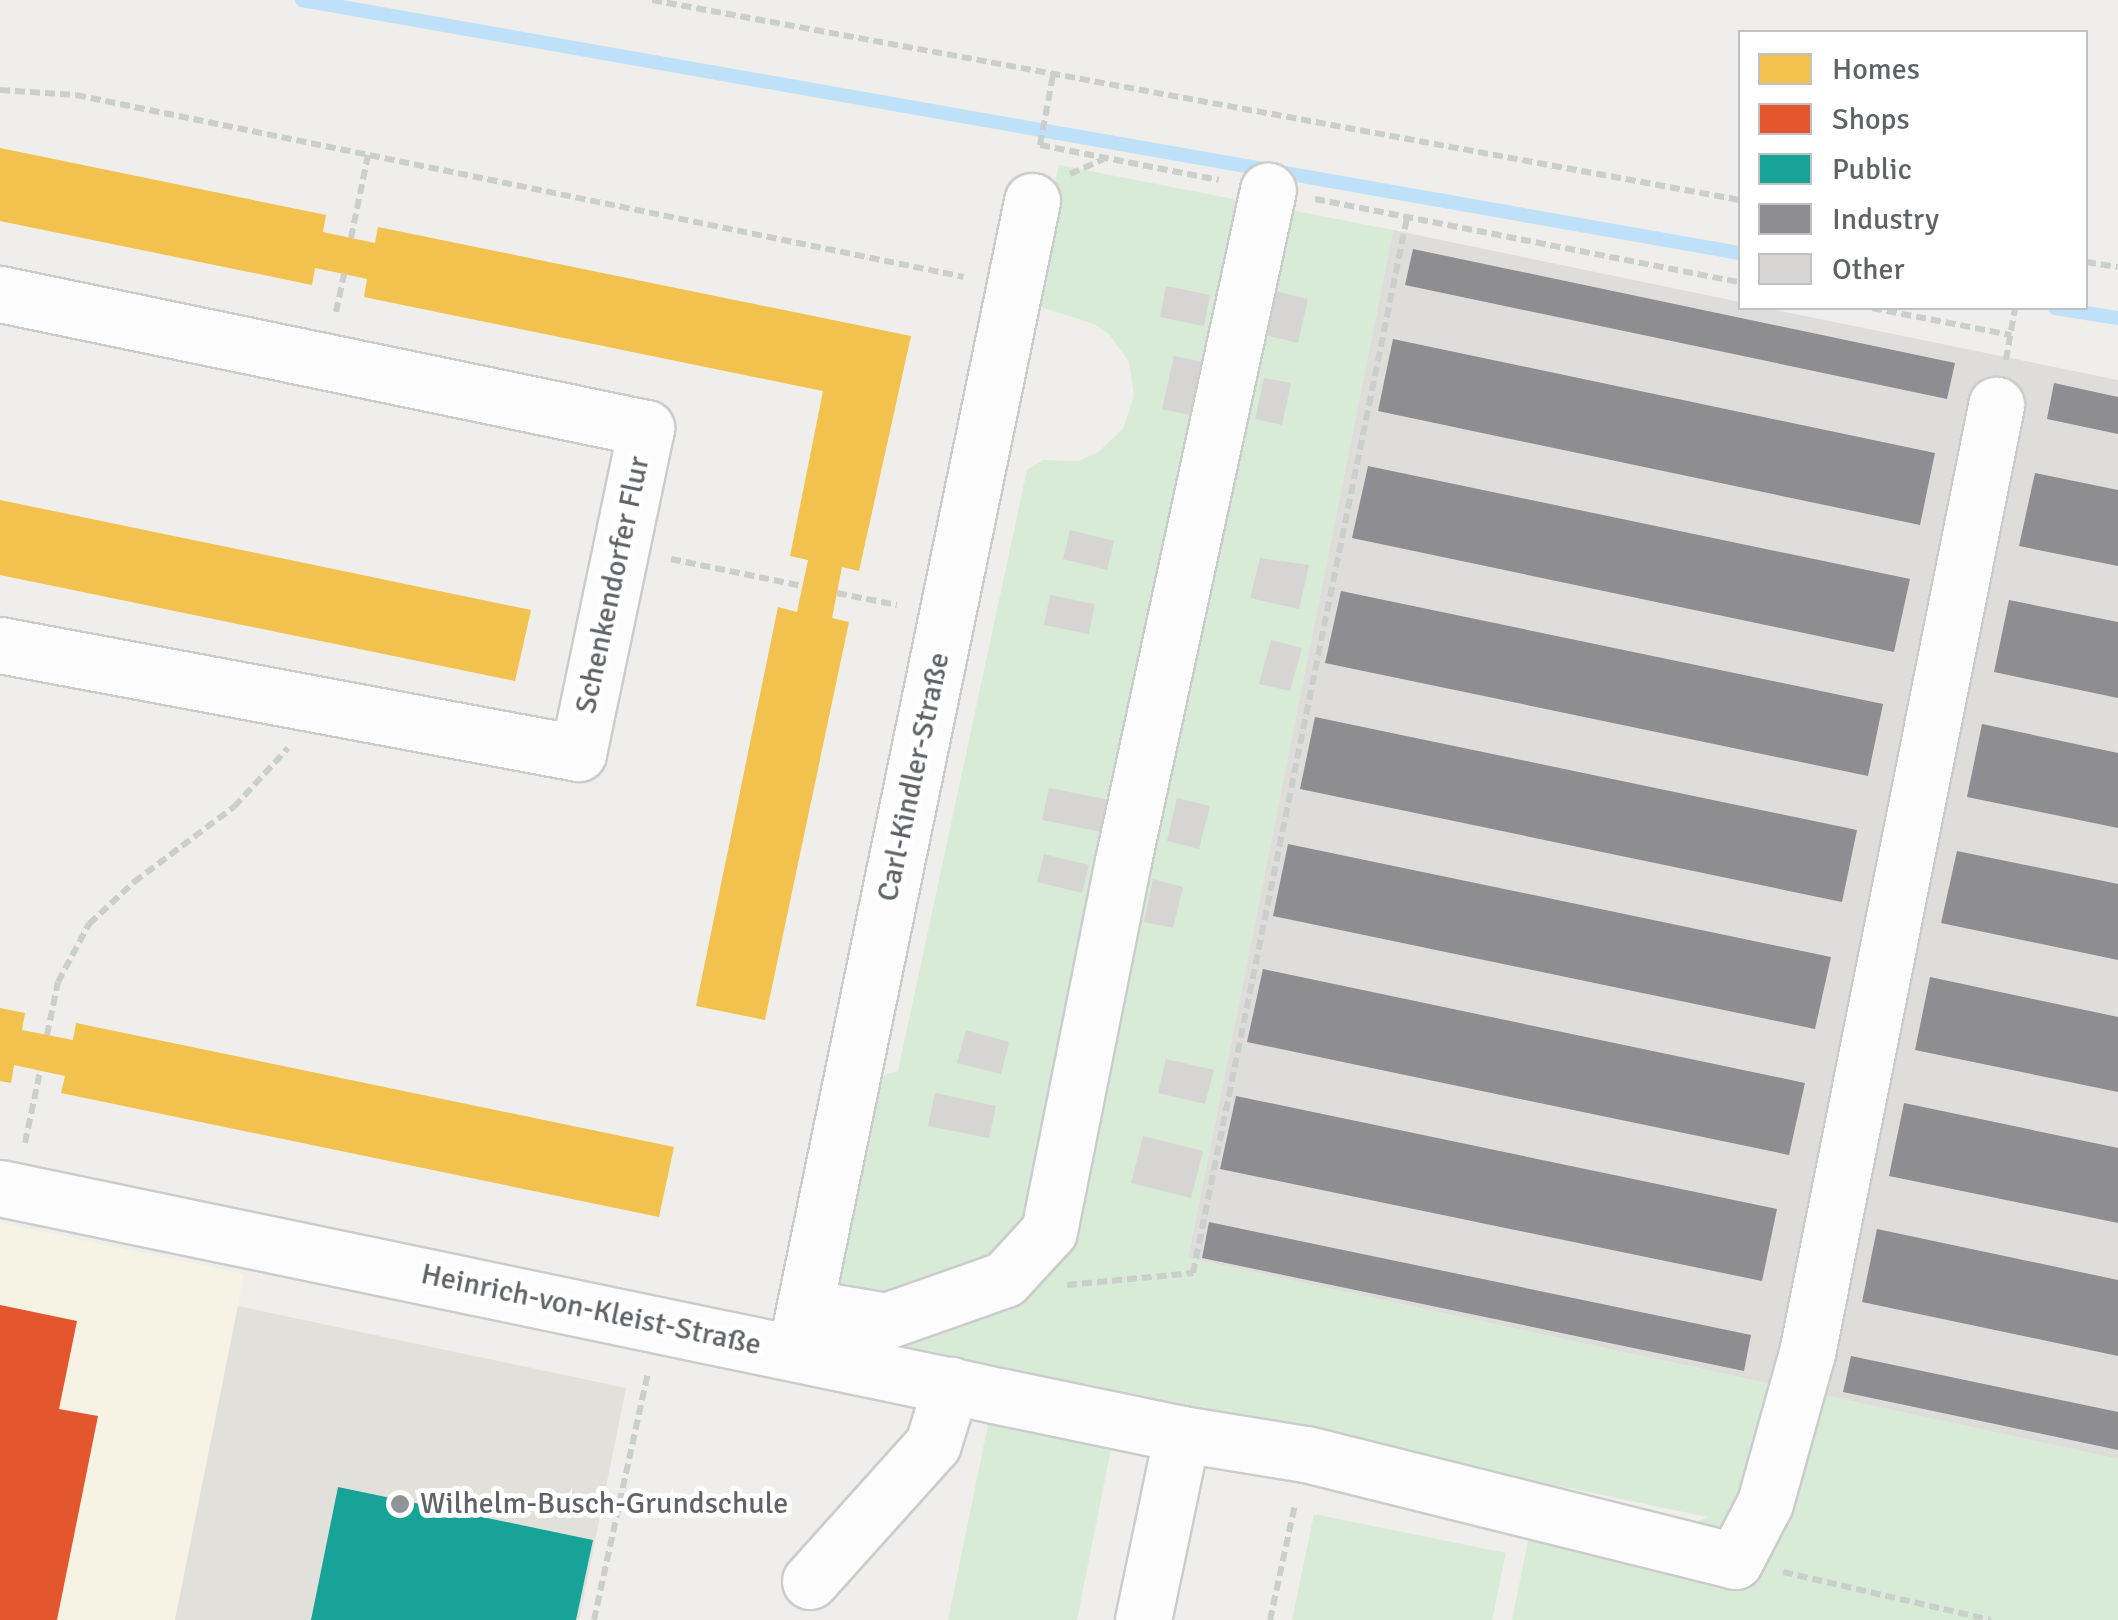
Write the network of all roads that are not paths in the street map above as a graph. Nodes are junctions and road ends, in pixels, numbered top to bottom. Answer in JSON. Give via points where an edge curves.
{"nodes":[{"id":1,"x":1268,"y":190,"type":"road end"},
{"id":2,"x":1032,"y":201,"type":"dead end"},
{"id":3,"x":0,"y":294,"type":"edge"},
{"id":4,"x":1996,"y":405,"type":"dead end"},
{"id":5,"x":0,"y":645,"type":"edge"},
{"id":6,"x":7,"y":1189,"type":"edge"},
{"id":7,"x":800,"y":1330,"type":"junction"},
{"id":8,"x":951,"y":1385,"type":"junction"},
{"id":9,"x":1182,"y":1434,"type":"junction"},
{"id":10,"x":810,"y":1581,"type":"dead end"},
{"id":11,"x":1143,"y":1620,"type":"edge"}],
"edges":[{"from":1,"to":7,"type":"street","via":[[1049,1231],[1005,1278],[886,1321]]},
{"from":2,"to":7,"type":"street","name":"Carl-Kindler-Straße"},
{"from":3,"to":5,"type":"street","name":"Schenkendorfer Flur","via":[[646,428],[578,753]]},
{"from":4,"to":9,"type":"street","name":"Heinrich-von-Kleist-Straße","via":[[1808,1353],[1765,1503],[1735,1561],[1306,1454]]},
{"from":6,"to":7,"type":"street","name":"Heinrich-von-Kleist-Straße","via":[[658,1324]]},
{"from":7,"to":8,"type":"street","name":"Heinrich-von-Kleist-Straße"},
{"from":8,"to":9,"type":"street","name":"Heinrich-von-Kleist-Straße"},
{"from":8,"to":10,"type":"street","via":[[933,1444]]},
{"from":9,"to":11,"type":"street"}]}
